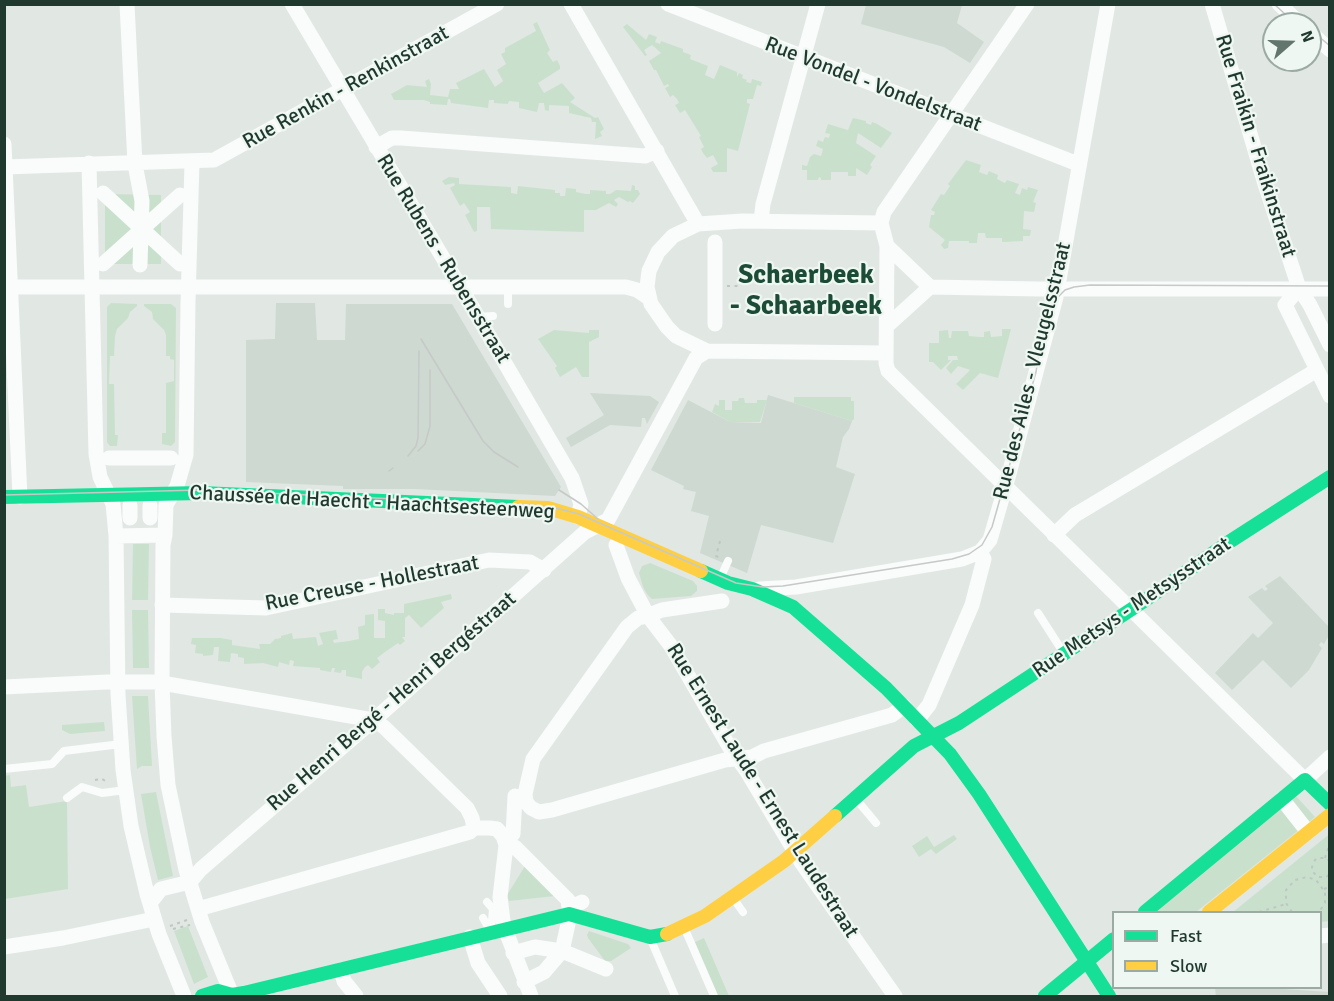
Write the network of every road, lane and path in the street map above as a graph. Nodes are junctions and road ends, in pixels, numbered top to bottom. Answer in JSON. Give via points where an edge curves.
{"nodes":[{"id":1,"x":127,"y":4,"type":"edge"},
{"id":2,"x":292,"y":4,"type":"edge"},
{"id":3,"x":497,"y":4,"type":"edge"},
{"id":4,"x":571,"y":4,"type":"edge"},
{"id":5,"x":668,"y":4,"type":"edge"},
{"id":6,"x":818,"y":4,"type":"edge"},
{"id":7,"x":1027,"y":4,"type":"edge"},
{"id":8,"x":1108,"y":4,"type":"edge"},
{"id":9,"x":1212,"y":4,"type":"edge"},
{"id":10,"x":804,"y":58,"type":"junction"},
{"id":11,"x":343,"y":90,"type":"junction"},
{"id":12,"x":951,"y":115,"type":"junction"},
{"id":13,"x":4,"y":144,"type":"edge"},
{"id":14,"x":376,"y":147,"type":"junction"},
{"id":15,"x":657,"y":152,"type":"junction"},
{"id":16,"x":192,"y":162,"type":"junction"},
{"id":17,"x":89,"y":163,"type":"junction"},
{"id":18,"x":135,"y":164,"type":"junction"},
{"id":19,"x":1078,"y":164,"type":"junction"},
{"id":20,"x":5,"y":167,"type":"edge"},
{"id":21,"x":103,"y":193,"type":"dead end"},
{"id":22,"x":180,"y":195,"type":"dead end"},
{"id":23,"x":761,"y":221,"type":"junction"},
{"id":24,"x":881,"y":223,"type":"junction"},
{"id":25,"x":698,"y":224,"type":"junction"},
{"id":26,"x":141,"y":229,"type":"junction"},
{"id":27,"x":715,"y":242,"type":"dead end"},
{"id":28,"x":887,"y":246,"type":"junction"},
{"id":29,"x":103,"y":264,"type":"dead end"},
{"id":30,"x":180,"y":264,"type":"dead end"},
{"id":31,"x":140,"y":265,"type":"dead end"},
{"id":32,"x":648,"y":277,"type":"junction"},
{"id":33,"x":93,"y":286,"type":"junction"},
{"id":34,"x":459,"y":286,"type":"junction"},
{"id":35,"x":726,"y":286,"type":"dead end"},
{"id":36,"x":739,"y":286,"type":"dead end"},
{"id":37,"x":8,"y":287,"type":"edge"},
{"id":38,"x":188,"y":287,"type":"junction"},
{"id":39,"x":508,"y":287,"type":"junction"},
{"id":40,"x":626,"y":287,"type":"junction"},
{"id":41,"x":930,"y":287,"type":"junction"},
{"id":42,"x":1299,"y":288,"type":"junction"},
{"id":43,"x":1057,"y":289,"type":"junction"},
{"id":44,"x":1329,"y":289,"type":"edge"},
{"id":45,"x":649,"y":298,"type":"junction"},
{"id":46,"x":508,"y":304,"type":"dead end"},
{"id":47,"x":715,"y":324,"type":"dead end"},
{"id":48,"x":887,"y":326,"type":"junction"},
{"id":49,"x":1329,"y":345,"type":"edge"},
{"id":50,"x":707,"y":351,"type":"junction"},
{"id":51,"x":886,"y":353,"type":"junction"},
{"id":52,"x":1317,"y":370,"type":"junction"},
{"id":53,"x":1329,"y":396,"type":"edge"},
{"id":54,"x":177,"y":467,"type":"junction"},
{"id":55,"x":104,"y":469,"type":"junction"},
{"id":56,"x":1329,"y":477,"type":"edge"},
{"id":57,"x":1006,"y":487,"type":"junction"},
{"id":58,"x":173,"y":494,"type":"junction"},
{"id":59,"x":108,"y":495,"type":"junction"},
{"id":60,"x":12,"y":497,"type":"edge"},
{"id":61,"x":578,"y":517,"type":"junction"},
{"id":62,"x":128,"y":523,"type":"junction"},
{"id":63,"x":153,"y":523,"type":"junction"},
{"id":64,"x":598,"y":526,"type":"junction"},
{"id":65,"x":1054,"y":535,"type":"junction"},
{"id":66,"x":720,"y":541,"type":"dead end"},
{"id":67,"x":616,"y":545,"type":"dead end"},
{"id":68,"x":980,"y":552,"type":"junction"},
{"id":69,"x":725,"y":560,"type":"joint"},
{"id":70,"x":544,"y":570,"type":"junction"},
{"id":71,"x":720,"y":579,"type":"junction"},
{"id":72,"x":796,"y":587,"type":"junction"},
{"id":73,"x":752,"y":588,"type":"junction"},
{"id":74,"x":722,"y":601,"type":"dead end"},
{"id":75,"x":162,"y":605,"type":"junction"},
{"id":76,"x":793,"y":607,"type":"junction"},
{"id":77,"x":1131,"y":609,"type":"junction"},
{"id":78,"x":650,"y":611,"type":"junction"},
{"id":79,"x":1038,"y":614,"type":"dead end"},
{"id":80,"x":1064,"y":653,"type":"junction"},
{"id":81,"x":118,"y":682,"type":"junction"},
{"id":82,"x":162,"y":683,"type":"junction"},
{"id":83,"x":4,"y":687,"type":"edge"},
{"id":84,"x":904,"y":706,"type":"junction"},
{"id":85,"x":373,"y":720,"type":"junction"},
{"id":86,"x":917,"y":720,"type":"junction"},
{"id":87,"x":933,"y":737,"type":"junction"},
{"id":88,"x":121,"y":744,"type":"junction"},
{"id":89,"x":1329,"y":758,"type":"edge"},
{"id":90,"x":738,"y":759,"type":"junction"},
{"id":91,"x":4,"y":769,"type":"edge"},
{"id":92,"x":1305,"y":780,"type":"junction"},
{"id":93,"x":126,"y":790,"type":"junction"},
{"id":94,"x":515,"y":796,"type":"dead end"},
{"id":95,"x":67,"y":798,"type":"dead end"},
{"id":96,"x":855,"y":799,"type":"junction"},
{"id":97,"x":1282,"y":799,"type":"junction"},
{"id":98,"x":1329,"y":804,"type":"edge"},
{"id":99,"x":1329,"y":815,"type":"edge"},
{"id":100,"x":876,"y":823,"type":"dead end"},
{"id":101,"x":474,"y":828,"type":"junction"},
{"id":102,"x":1308,"y":832,"type":"junction"},
{"id":103,"x":511,"y":842,"type":"junction"},
{"id":104,"x":1329,"y":842,"type":"edge"},
{"id":105,"x":795,"y":852,"type":"junction"},
{"id":106,"x":1326,"y":858,"type":"junction"},
{"id":107,"x":1329,"y":861,"type":"edge"},
{"id":108,"x":1329,"y":874,"type":"edge"},
{"id":109,"x":1317,"y":876,"type":"junction"},
{"id":110,"x":1315,"y":880,"type":"junction"},
{"id":111,"x":190,"y":882,"type":"junction"},
{"id":112,"x":1329,"y":887,"type":"edge"},
{"id":113,"x":1324,"y":890,"type":"junction"},
{"id":114,"x":734,"y":898,"type":"junction"},
{"id":115,"x":487,"y":902,"type":"dead end"},
{"id":116,"x":582,"y":902,"type":"dead end"},
{"id":117,"x":150,"y":903,"type":"junction"},
{"id":118,"x":1286,"y":904,"type":"junction"},
{"id":119,"x":1146,"y":911,"type":"edge"},
{"id":120,"x":1210,"y":911,"type":"edge"},
{"id":121,"x":1262,"y":911,"type":"edge"},
{"id":122,"x":1291,"y":911,"type":"edge"},
{"id":123,"x":1320,"y":911,"type":"edge"},
{"id":124,"x":742,"y":912,"type":"dead end"},
{"id":125,"x":161,"y":918,"type":"junction"},
{"id":126,"x":483,"y":918,"type":"dead end"},
{"id":127,"x":193,"y":920,"type":"junction"},
{"id":128,"x":568,"y":924,"type":"dead end"},
{"id":129,"x":170,"y":926,"type":"junction"},
{"id":130,"x":683,"y":926,"type":"junction"},
{"id":131,"x":172,"y":930,"type":"junction"},
{"id":132,"x":168,"y":932,"type":"dead end"},
{"id":133,"x":491,"y":932,"type":"junction"},
{"id":134,"x":470,"y":937,"type":"junction"},
{"id":135,"x":650,"y":937,"type":"junction"},
{"id":136,"x":1112,"y":940,"type":"edge"},
{"id":137,"x":4,"y":947,"type":"edge"},
{"id":138,"x":562,"y":951,"type":"junction"},
{"id":139,"x":513,"y":953,"type":"junction"},
{"id":140,"x":1087,"y":961,"type":"junction"},
{"id":141,"x":606,"y":969,"type":"dead end"},
{"id":142,"x":341,"y":970,"type":"junction"},
{"id":143,"x":524,"y":982,"type":"junction"},
{"id":144,"x":184,"y":996,"type":"edge"},
{"id":145,"x":202,"y":996,"type":"edge"},
{"id":146,"x":231,"y":996,"type":"edge"},
{"id":147,"x":356,"y":996,"type":"edge"},
{"id":148,"x":500,"y":996,"type":"edge"},
{"id":149,"x":531,"y":996,"type":"edge"},
{"id":150,"x":675,"y":996,"type":"edge"},
{"id":151,"x":714,"y":996,"type":"edge"},
{"id":152,"x":895,"y":996,"type":"edge"},
{"id":153,"x":1045,"y":996,"type":"edge"},
{"id":154,"x":1110,"y":996,"type":"edge"}],
"edges":[{"from":1,"to":18,"type":"street"},
{"from":2,"to":11,"type":"street","name":"Rue Rubens - Rubensstraat"},
{"from":3,"to":11,"type":"street","name":"Rue Renkin - Renkinstraat"},
{"from":4,"to":15,"type":"street"},
{"from":5,"to":10,"type":"street","name":"Rue Vondel - Vondelstraat"},
{"from":6,"to":10,"type":"street"},
{"from":7,"to":12,"type":"street"},
{"from":8,"to":19,"type":"street","name":"Rue des Ailes - Vleugelsstraat"},
{"from":9,"to":42,"type":"street","name":"Rue Fraikin - Fraikinstraat"},
{"from":10,"to":12,"type":"street","name":"Rue Vondel - Vondelstraat"},
{"from":10,"to":23,"type":"street"},
{"from":11,"to":14,"type":"street","name":"Rue Rubens - Rubensstraat"},
{"from":11,"to":16,"type":"street","name":"Rue Renkin - Renkinstraat","via":[[223,156]]},
{"from":12,"to":19,"type":"street","name":"Rue Vondel - Vondelstraat"},
{"from":12,"to":24,"type":"street","via":[[884,212]]},
{"from":13,"to":20,"type":"street"},
{"from":14,"to":15,"type":"street","via":[[392,138],[401,138],[645,156]]},
{"from":14,"to":34,"type":"street","name":"Rue Rubens - Rubensstraat"},
{"from":15,"to":25,"type":"street"},
{"from":16,"to":18,"type":"street","name":"Rue Renkin - Renkinstraat"},
{"from":16,"to":38,"type":"street"},
{"from":17,"to":18,"type":"street","name":"Rue Renkin - Renkinstraat"},
{"from":17,"to":20,"type":"street","name":"Rue Renkin - Renkinstraat"},
{"from":17,"to":33,"type":"street"},
{"from":18,"to":26,"type":"street","via":[[142,201]]},
{"from":19,"to":43,"type":"street","name":"Rue des Ailes - Vleugelsstraat"},
{"from":20,"to":37,"type":"street"},
{"from":21,"to":26,"type":"street"},
{"from":22,"to":26,"type":"street"},
{"from":23,"to":24,"type":"street"},
{"from":23,"to":25,"type":"street"},
{"from":24,"to":28,"type":"street"},
{"from":25,"to":32,"type":"street","via":[[673,236],[658,252]]},
{"from":26,"to":29,"type":"street"},
{"from":26,"to":30,"type":"street"},
{"from":26,"to":31,"type":"street"},
{"from":27,"to":47,"type":"street"},
{"from":28,"to":41,"type":"street"},
{"from":28,"to":48,"type":"street"},
{"from":32,"to":40,"type":"street"},
{"from":32,"to":45,"type":"street"},
{"from":33,"to":37,"type":"street"},
{"from":33,"to":38,"type":"street"},
{"from":33,"to":55,"type":"street"},
{"from":34,"to":38,"type":"street"},
{"from":34,"to":39,"type":"street"},
{"from":34,"to":61,"type":"street","name":"Rue Rubens - Rubensstraat","via":[[486,317],[575,484],[581,504]]},
{"from":35,"to":36,"type":"path"},
{"from":37,"to":60,"type":"street"},
{"from":38,"to":54,"type":"street","via":[[186,455]]},
{"from":39,"to":40,"type":"street"},
{"from":39,"to":46,"type":"lane"},
{"from":40,"to":45,"type":"street"},
{"from":41,"to":43,"type":"street"},
{"from":41,"to":48,"type":"street"},
{"from":42,"to":43,"type":"street"},
{"from":42,"to":44,"type":"street"},
{"from":42,"to":49,"type":"street","name":"Rue Fraikin - Fraikinstraat"},
{"from":42,"to":52,"type":"street","via":[[1285,305]]},
{"from":43,"to":57,"type":"street","name":"Rue des Ailes - Vleugelsstraat"},
{"from":45,"to":50,"type":"street","via":[[676,336]]},
{"from":48,"to":51,"type":"street"},
{"from":50,"to":51,"type":"street"},
{"from":50,"to":64,"type":"street","name":"Rue Henri Bergé - Henri Bergéstraat","via":[[696,358],[614,512]]},
{"from":51,"to":57,"type":"street","via":[[888,371]]},
{"from":52,"to":53,"type":"street"},
{"from":52,"to":65,"type":"street","via":[[1075,515]]},
{"from":54,"to":55,"type":"street"},
{"from":54,"to":58,"type":"street"},
{"from":55,"to":59,"type":"street"},
{"from":56,"to":77,"type":"street","name":"Rue Metsys - Metsysstraat"},
{"from":57,"to":65,"type":"street"},
{"from":57,"to":68,"type":"street","name":"Rue des Ailes - Vleugelsstraat","via":[[993,534]]},
{"from":58,"to":59,"type":"street","name":"Chaussée de Haecht - Haachtsesteenweg"},
{"from":58,"to":61,"type":"street","name":"Chaussée de Haecht - Haachtsesteenweg","via":[[539,507]]},
{"from":58,"to":63,"type":"street"},
{"from":59,"to":60,"type":"street","name":"Chaussée de Haecht - Haachtsesteenweg"},
{"from":59,"to":62,"type":"street"},
{"from":61,"to":64,"type":"street","name":"Chaussée de Haecht - Haachtsesteenweg"},
{"from":62,"to":63,"type":"street"},
{"from":62,"to":81,"type":"street"},
{"from":63,"to":75,"type":"street","via":[[163,545]]},
{"from":64,"to":70,"type":"street","name":"Rue Henri Bergé - Henri Bergéstraat","via":[[585,532]]},
{"from":64,"to":71,"type":"street","name":"Chaussée de Haecht - Haachtsesteenweg"},
{"from":65,"to":77,"type":"street"},
{"from":66,"to":69,"type":"path","via":[[716,556]]},
{"from":67,"to":78,"type":"street","name":"Rue Ernest Laude - Ernest Laudestraat","via":[[628,578]]},
{"from":68,"to":72,"type":"street","via":[[969,558]]},
{"from":68,"to":86,"type":"street","name":"Rue des Ailes - Vleugelsstraat","via":[[984,560],[972,605],[929,705]]},
{"from":69,"to":71,"type":"lane"},
{"from":70,"to":75,"type":"street","name":"Rue Creuse - Hollestraat","via":[[530,562],[489,560],[266,608]]},
{"from":70,"to":85,"type":"street","name":"Rue Henri Bergé - Henri Bergéstraat"},
{"from":71,"to":73,"type":"street","name":"Chaussée de Haecht - Haachtsesteenweg"},
{"from":72,"to":73,"type":"street"},
{"from":72,"to":76,"type":"street","via":[[788,598]]},
{"from":73,"to":76,"type":"street","name":"Chaussée de Haecht - Haachtsesteenweg"},
{"from":74,"to":78,"type":"street"},
{"from":75,"to":82,"type":"street"},
{"from":76,"to":84,"type":"street","name":"Chaussée de Haecht - Haachtsesteenweg"},
{"from":77,"to":80,"type":"street","name":"Rue Metsys - Metsysstraat"},
{"from":77,"to":92,"type":"street"},
{"from":78,"to":90,"type":"street","name":"Rue Ernest Laude - Ernest Laudestraat"},
{"from":78,"to":90,"type":"street","via":[[627,627],[533,759],[526,802],[539,812],[552,810]]},
{"from":79,"to":80,"type":"lane"},
{"from":80,"to":87,"type":"street","name":"Rue Metsys - Metsysstraat"},
{"from":81,"to":82,"type":"street"},
{"from":81,"to":83,"type":"street"},
{"from":81,"to":88,"type":"street"},
{"from":82,"to":85,"type":"street"},
{"from":82,"to":111,"type":"street","via":[[168,785]]},
{"from":84,"to":86,"type":"street","name":"Chaussée de Haecht - Haachtsesteenweg"},
{"from":84,"to":90,"type":"street","via":[[892,716]]},
{"from":85,"to":101,"type":"street","via":[[467,808]]},
{"from":85,"to":111,"type":"street","name":"Rue Henri Bergé - Henri Bergéstraat"},
{"from":86,"to":87,"type":"street","name":"Chaussée de Haecht - Haachtsesteenweg"},
{"from":87,"to":96,"type":"street","name":"Rue Metsys - Metsysstraat","via":[[914,746],[882,779]]},
{"from":87,"to":140,"type":"street","name":"Chaussée de Haecht - Haachtsesteenweg","via":[[979,794]]},
{"from":88,"to":91,"type":"lane","via":[[64,751],[52,764]]},
{"from":88,"to":93,"type":"street"},
{"from":89,"to":92,"type":"street"},
{"from":90,"to":105,"type":"street","name":"Rue Ernest Laude - Ernest Laudestraat"},
{"from":92,"to":97,"type":"street"},
{"from":92,"to":98,"type":"street"},
{"from":93,"to":95,"type":"lane","via":[[102,793],[82,788]]},
{"from":93,"to":117,"type":"street","via":[[130,826]]},
{"from":94,"to":103,"type":"street"},
{"from":96,"to":100,"type":"lane"},
{"from":96,"to":105,"type":"street","name":"Rue Metsys - Metsysstraat"},
{"from":97,"to":102,"type":"street"},
{"from":97,"to":119,"type":"street"},
{"from":99,"to":102,"type":"street"},
{"from":101,"to":103,"type":"street","via":[[492,823]]},
{"from":101,"to":127,"type":"street"},
{"from":102,"to":120,"type":"street"},
{"from":103,"to":116,"type":"street","via":[[568,900],[569,908]]},
{"from":103,"to":139,"type":"street","via":[[500,897]]},
{"from":104,"to":106,"type":"path"},
{"from":105,"to":114,"type":"street","name":"Rue Metsys - Metsysstraat"},
{"from":105,"to":152,"type":"street","name":"Rue Ernest Laude - Ernest Laudestraat"},
{"from":106,"to":107,"type":"path"},
{"from":106,"to":109,"type":"path","via":[[1313,863],[1312,871]]},
{"from":108,"to":109,"type":"path"},
{"from":109,"to":110,"type":"path"},
{"from":110,"to":113,"type":"path"},
{"from":110,"to":118,"type":"path","via":[[1295,880],[1286,890]]},
{"from":111,"to":117,"type":"street","via":[[161,889]]},
{"from":111,"to":127,"type":"street"},
{"from":112,"to":113,"type":"path"},
{"from":113,"to":123,"type":"path","via":[[1325,903]]},
{"from":114,"to":124,"type":"lane"},
{"from":114,"to":130,"type":"street","name":"Rue Metsys - Metsysstraat","via":[[719,914]]},
{"from":115,"to":133,"type":"lane","via":[[493,909]]},
{"from":117,"to":125,"type":"street"},
{"from":118,"to":121,"type":"path"},
{"from":118,"to":122,"type":"path"},
{"from":125,"to":129,"type":"path"},
{"from":125,"to":129,"type":"path"},
{"from":125,"to":137,"type":"street"},
{"from":125,"to":144,"type":"street"},
{"from":126,"to":133,"type":"lane"},
{"from":127,"to":129,"type":"path"},
{"from":127,"to":131,"type":"path"},
{"from":127,"to":146,"type":"street"},
{"from":128,"to":138,"type":"street"},
{"from":129,"to":131,"type":"path"},
{"from":130,"to":135,"type":"street","name":"Rue Metsys - Metsysstraat"},
{"from":130,"to":151,"type":"lane"},
{"from":131,"to":132,"type":"path"},
{"from":133,"to":134,"type":"street"},
{"from":133,"to":135,"type":"street","via":[[569,914]]},
{"from":134,"to":142,"type":"street"},
{"from":134,"to":148,"type":"street","via":[[478,963]]},
{"from":135,"to":150,"type":"lane"},
{"from":136,"to":140,"type":"street"},
{"from":138,"to":139,"type":"street","via":[[535,946]]},
{"from":138,"to":141,"type":"street"},
{"from":138,"to":143,"type":"street","via":[[544,972]]},
{"from":139,"to":143,"type":"street"},
{"from":140,"to":153,"type":"street"},
{"from":140,"to":154,"type":"street","name":"Chaussée de Haecht - Haachtsesteenweg"},
{"from":142,"to":146,"type":"street"},
{"from":142,"to":147,"type":"street"},
{"from":143,"to":149,"type":"street"},
{"from":145,"to":146,"type":"street","via":[[218,991]]}]}
